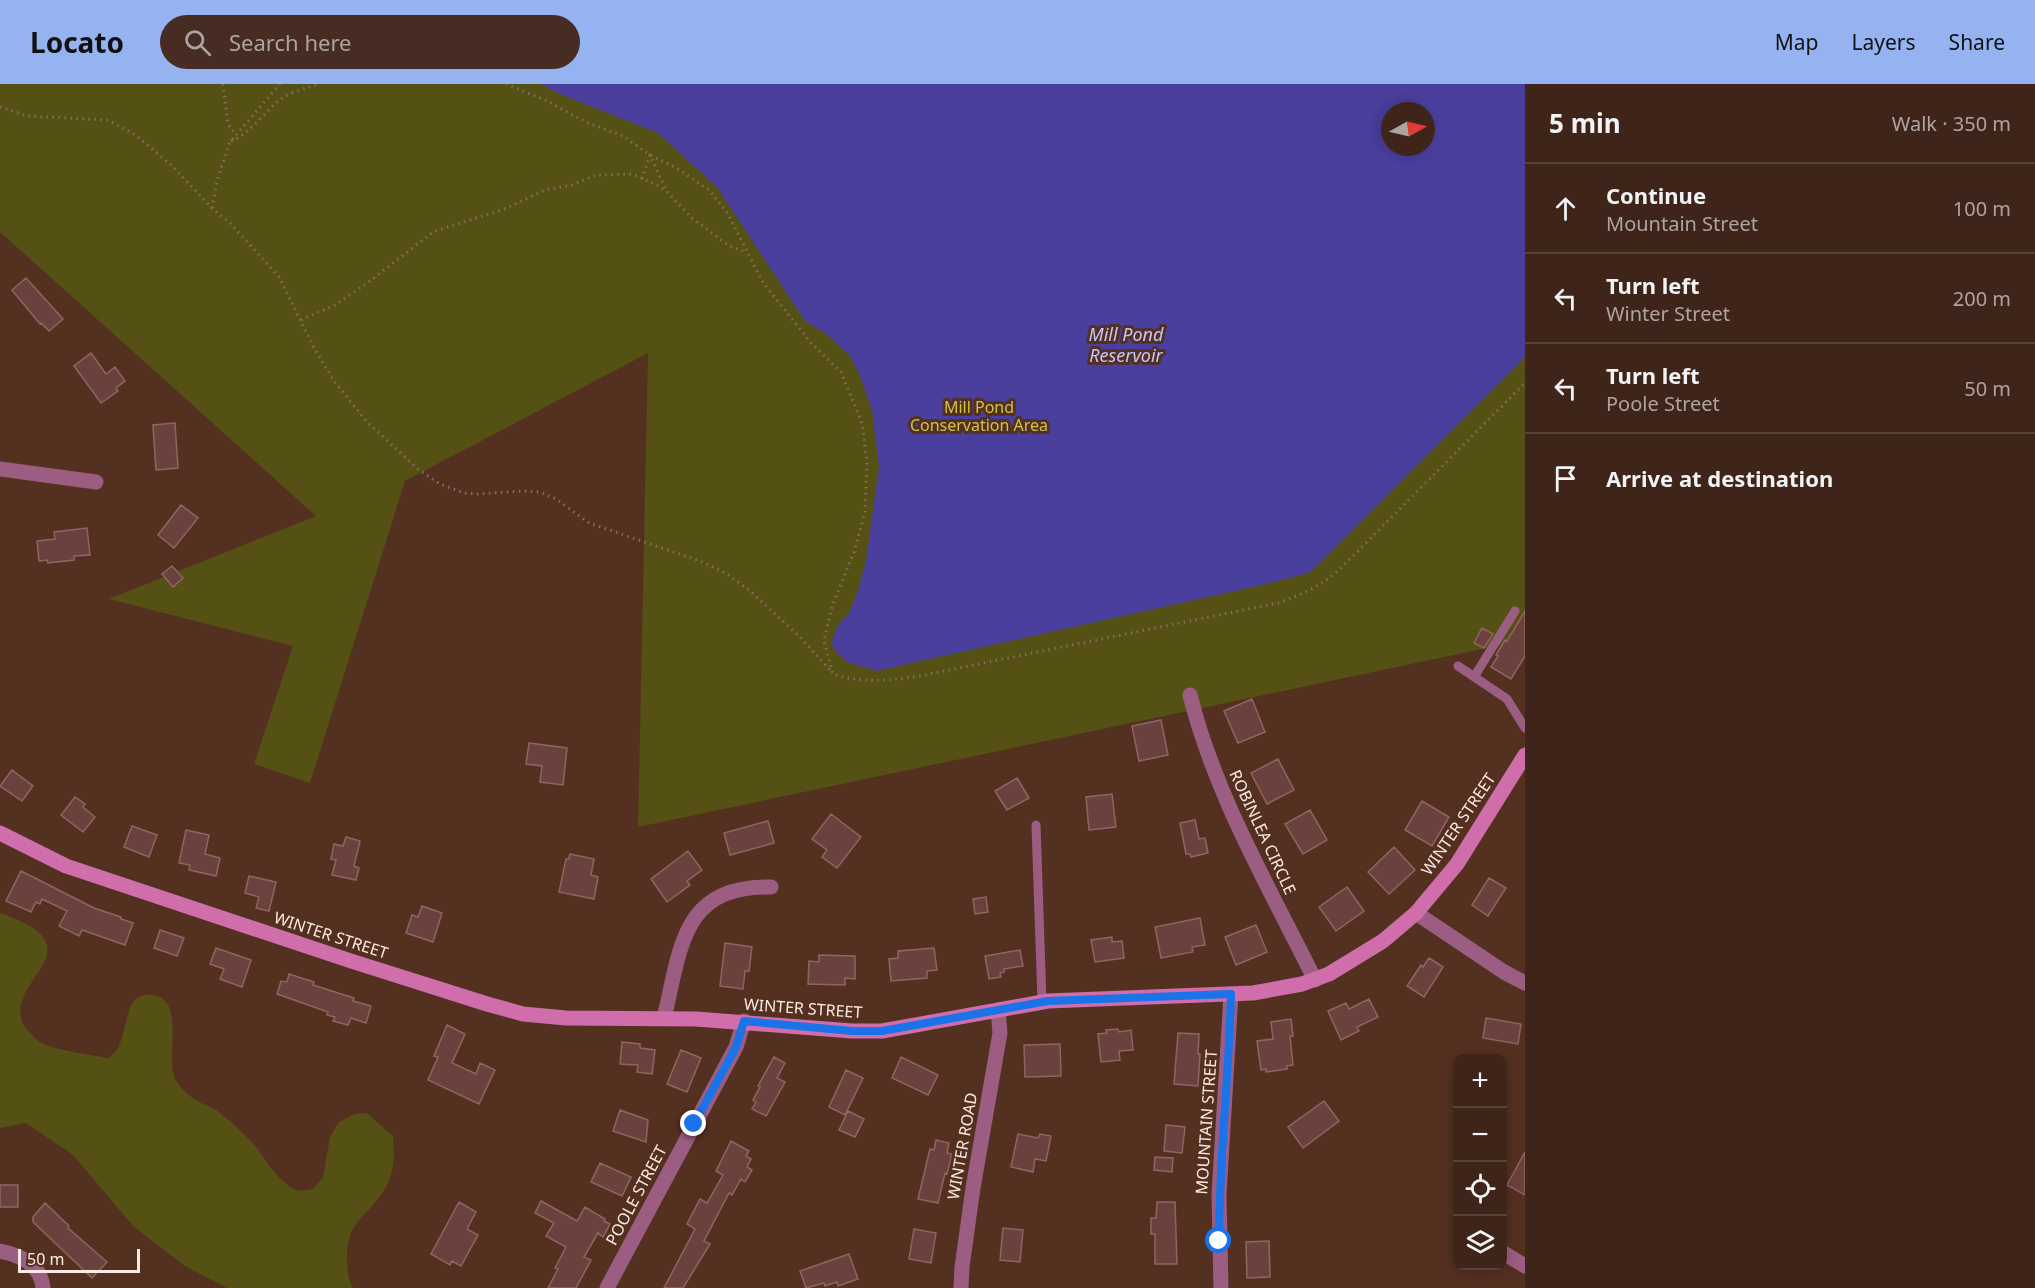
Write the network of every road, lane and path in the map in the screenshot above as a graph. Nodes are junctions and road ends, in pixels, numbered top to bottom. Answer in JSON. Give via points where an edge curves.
{"nodes":[{"id":1,"x":223,"y":84,"type":"edge"},
{"id":2,"x":280,"y":84,"type":"edge"},
{"id":3,"x":320,"y":84,"type":"edge"},
{"id":4,"x":506,"y":84,"type":"edge"},
{"id":5,"x":0,"y":107,"type":"edge"},
{"id":6,"x":235,"y":134,"type":"junction"},
{"id":7,"x":230,"y":142,"type":"junction"},
{"id":8,"x":650,"y":155,"type":"junction"},
{"id":9,"x":642,"y":179,"type":"junction"},
{"id":10,"x":667,"y":192,"type":"junction"},
{"id":11,"x":212,"y":208,"type":"junction"},
{"id":12,"x":747,"y":252,"type":"junction"},
{"id":13,"x":301,"y":320,"type":"junction"},
{"id":14,"x":1525,"y":383,"type":"edge"},
{"id":15,"x":0,"y":469,"type":"edge"},
{"id":16,"x":96,"y":483,"type":"dead end"},
{"id":17,"x":1515,"y":611,"type":"dead end"},
{"id":18,"x":1458,"y":666,"type":"dead end"},
{"id":19,"x":833,"y":674,"type":"junction"},
{"id":20,"x":1474,"y":677,"type":"junction"},
{"id":21,"x":1190,"y":695,"type":"dead end"},
{"id":22,"x":1525,"y":728,"type":"edge"},
{"id":23,"x":1525,"y":755,"type":"edge"},
{"id":24,"x":1036,"y":825,"type":"dead end"},
{"id":25,"x":0,"y":833,"type":"edge"},
{"id":26,"x":771,"y":887,"type":"dead end"},
{"id":27,"x":1416,"y":913,"type":"junction"},
{"id":28,"x":1315,"y":980,"type":"junction"},
{"id":29,"x":1525,"y":983,"type":"edge"},
{"id":30,"x":1231,"y":994,"type":"junction"},
{"id":31,"x":1042,"y":1002,"type":"junction"},
{"id":32,"x":998,"y":1010,"type":"junction"},
{"id":33,"x":664,"y":1018,"type":"junction"},
{"id":34,"x":744,"y":1021,"type":"junction"},
{"id":35,"x":0,"y":1251,"type":"edge"},
{"id":36,"x":1507,"y":1255,"type":"edge"},
{"id":37,"x":1525,"y":1266,"type":"edge"},
{"id":38,"x":43,"y":1288,"type":"edge"},
{"id":39,"x":607,"y":1288,"type":"edge"},
{"id":40,"x":960,"y":1288,"type":"edge"},
{"id":41,"x":1221,"y":1288,"type":"edge"}],
"edges":[{"from":1,"to":6,"type":"path","via":[[228,124]]},
{"from":2,"to":6,"type":"path"},
{"from":3,"to":7,"type":"path","via":[[282,98],[240,138]]},
{"from":4,"to":8,"type":"path","via":[[623,136]]},
{"from":5,"to":11,"type":"path","via":[[28,116],[108,120],[137,136]]},
{"from":6,"to":7,"type":"path"},
{"from":7,"to":11,"type":"path"},
{"from":8,"to":9,"type":"path"},
{"from":8,"to":10,"type":"path"},
{"from":8,"to":12,"type":"path","via":[[710,191],[728,214]]},
{"from":9,"to":10,"type":"path"},
{"from":9,"to":13,"type":"path","via":[[632,174],[596,175],[433,232],[370,281]]},
{"from":10,"to":12,"type":"path","via":[[692,218],[728,245]]},
{"from":11,"to":13,"type":"path","via":[[279,277]]},
{"from":12,"to":19,"type":"path","via":[[762,281],[841,372],[862,423],[867,462],[866,512],[832,606],[824,641]]},
{"from":13,"to":19,"type":"path","via":[[334,381],[368,422],[418,470],[464,493],[540,492],[589,523],[727,574],[800,637]]},
{"from":14,"to":19,"type":"path","via":[[1340,570],[1305,593],[1278,603],[920,676],[886,681],[852,680]]},
{"from":15,"to":16,"type":"street"},
{"from":17,"to":20,"type":"lane"},
{"from":18,"to":20,"type":"lane"},
{"from":20,"to":22,"type":"lane","via":[[1509,702]]},
{"from":21,"to":28,"type":"street","name":"ROBINLEA CIRCLE","via":[[1229,806]]},
{"from":23,"to":27,"type":"street","name":"WINTER STREET","via":[[1457,864]]},
{"from":24,"to":31,"type":"lane"},
{"from":25,"to":33,"type":"street","name":"WINTER STREET","via":[[66,866],[506,1010],[551,1018]]},
{"from":26,"to":33,"type":"street","via":[[728,892],[692,920]]},
{"from":27,"to":28,"type":"street","name":"WINTER STREET","via":[[1363,954]]},
{"from":27,"to":29,"type":"street"},
{"from":28,"to":30,"type":"street","name":"WINTER STREET","via":[[1283,989]]},
{"from":30,"to":31,"type":"street","name":"WINTER STREET"},
{"from":30,"to":41,"type":"street","name":"MOUNTAIN STREET","via":[[1219,1195]]},
{"from":31,"to":32,"type":"street","name":"WINTER STREET"},
{"from":32,"to":34,"type":"street","name":"WINTER STREET","via":[[882,1031]]},
{"from":32,"to":40,"type":"street","name":"WINTER ROAD","via":[[1000,1033]]},
{"from":33,"to":34,"type":"street","name":"WINTER STREET"},
{"from":34,"to":39,"type":"street","name":"POOLE STREET","via":[[736,1047]]},
{"from":35,"to":38,"type":"street","via":[[35,1267],[41,1274]]},
{"from":36,"to":37,"type":"street"}]}
